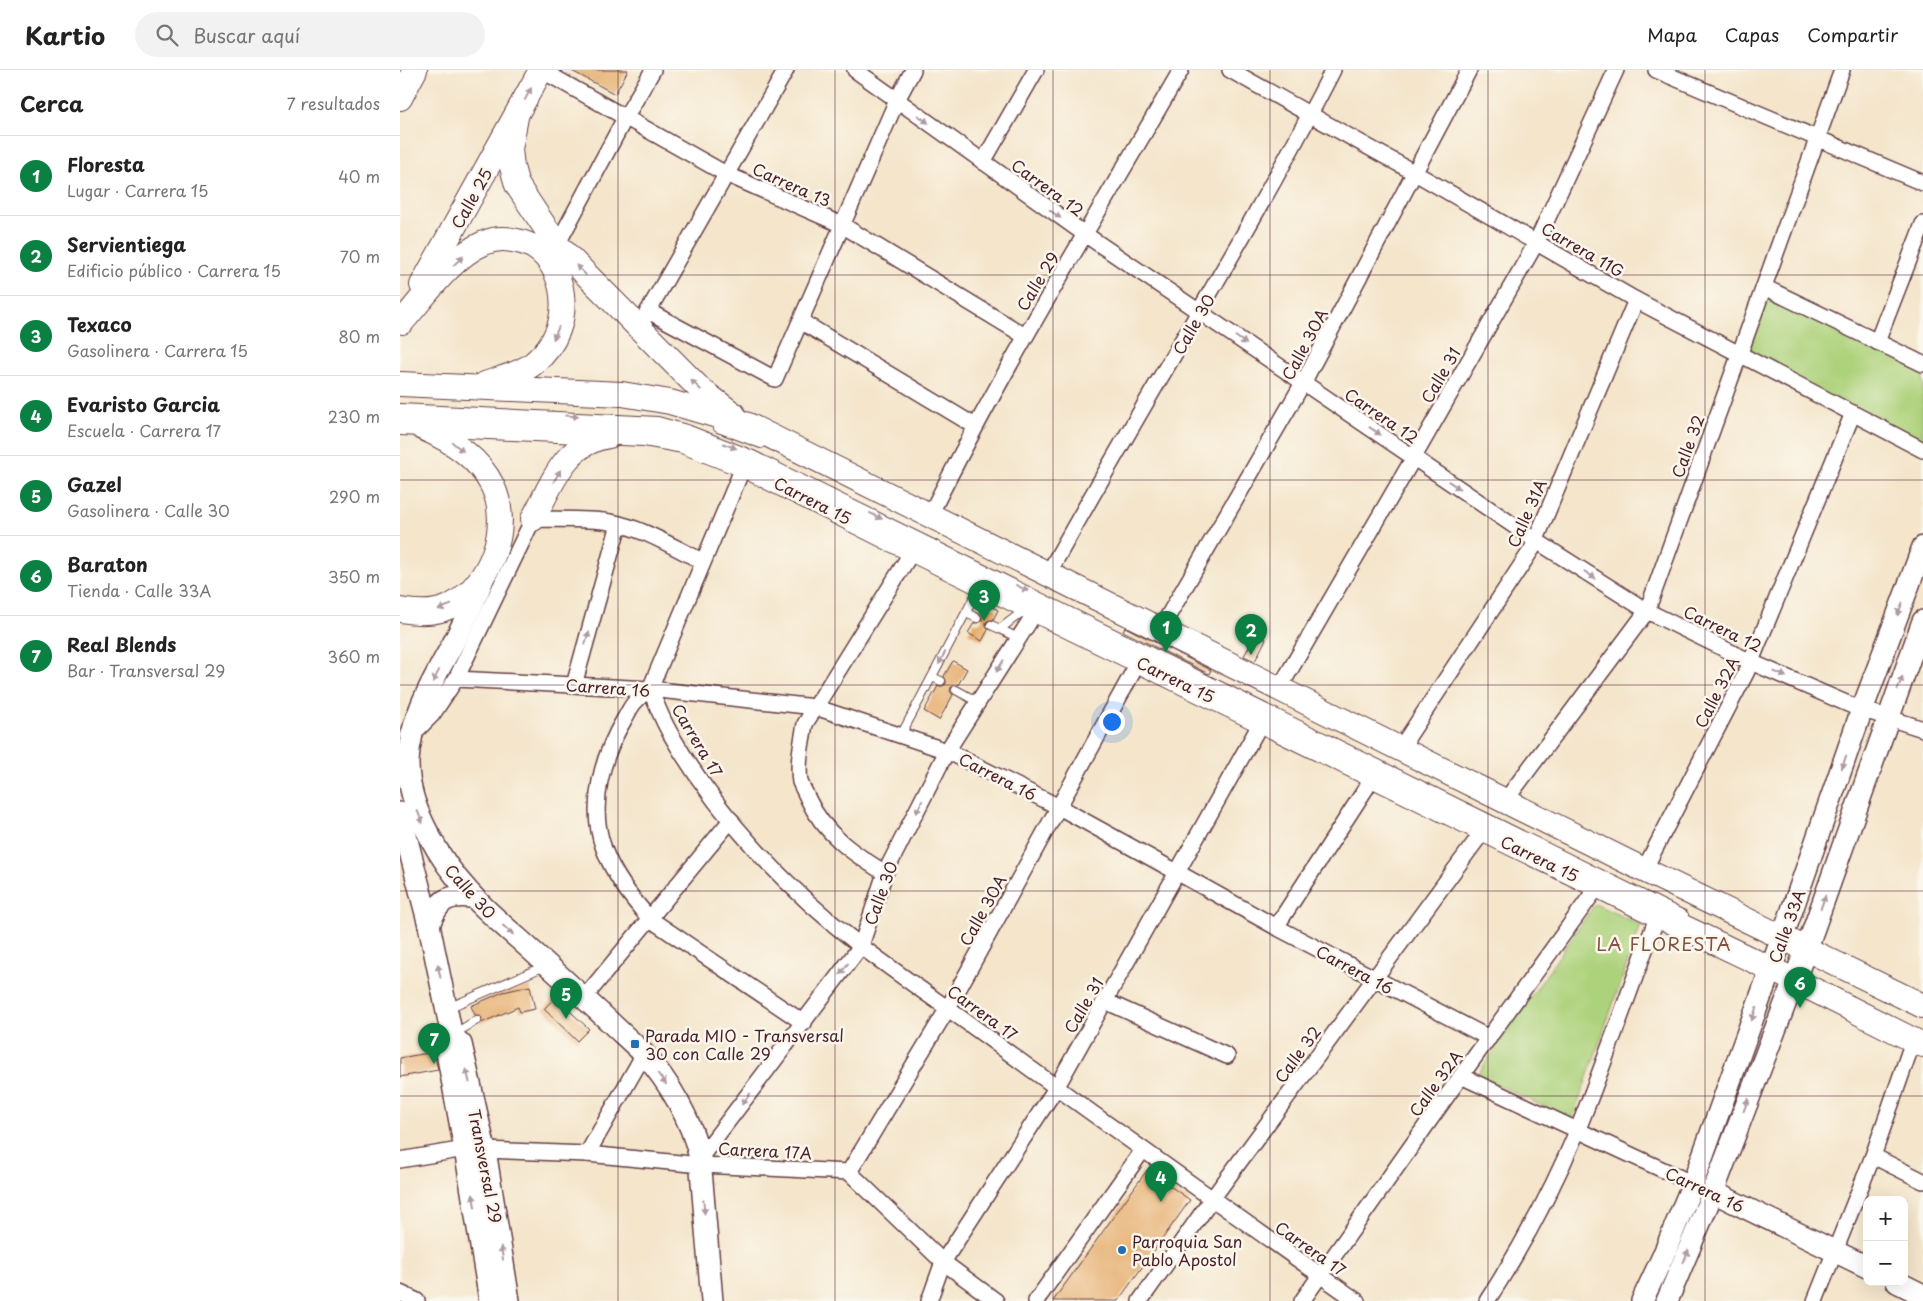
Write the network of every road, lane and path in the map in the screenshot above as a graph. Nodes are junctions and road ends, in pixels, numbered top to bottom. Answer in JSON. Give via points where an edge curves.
{"nodes":[{"id":1,"x":415,"y":70,"type":"edge"},
{"id":2,"x":541,"y":70,"type":"edge"},
{"id":3,"x":653,"y":70,"type":"edge"},
{"id":4,"x":786,"y":70,"type":"edge"},
{"id":5,"x":855,"y":70,"type":"edge"},
{"id":6,"x":914,"y":70,"type":"edge"},
{"id":7,"x":1036,"y":70,"type":"edge"},
{"id":8,"x":1181,"y":70,"type":"edge"},
{"id":9,"x":1230,"y":70,"type":"edge"},
{"id":10,"x":1333,"y":70,"type":"edge"},
{"id":11,"x":1469,"y":70,"type":"edge"},
{"id":12,"x":1616,"y":70,"type":"edge"},
{"id":13,"x":1656,"y":70,"type":"edge"},
{"id":14,"x":1842,"y":70,"type":"edge"},
{"id":15,"x":400,"y":98,"type":"edge"},
{"id":16,"x":898,"y":100,"type":"junction"},
{"id":17,"x":1311,"y":114,"type":"junction"},
{"id":18,"x":516,"y":117,"type":"junction"},
{"id":19,"x":625,"y":118,"type":"junction"},
{"id":20,"x":1818,"y":138,"type":"junction"},
{"id":21,"x":983,"y":162,"type":"junction"},
{"id":22,"x":1415,"y":173,"type":"junction"},
{"id":23,"x":726,"y":174,"type":"junction"},
{"id":24,"x":1923,"y":183,"type":"edge"},
{"id":25,"x":842,"y":224,"type":"junction"},
{"id":26,"x":1923,"y":224,"type":"edge"},
{"id":27,"x":1086,"y":235,"type":"junction"},
{"id":28,"x":1536,"y":242,"type":"junction"},
{"id":29,"x":557,"y":245,"type":"junction"},
{"id":30,"x":1764,"y":287,"type":"junction"},
{"id":31,"x":1636,"y":300,"type":"junction"},
{"id":32,"x":1200,"y":312,"type":"junction"},
{"id":33,"x":643,"y":320,"type":"junction"},
{"id":34,"x":802,"y":322,"type":"junction"},
{"id":35,"x":401,"y":324,"type":"edge"},
{"id":36,"x":1025,"y":336,"type":"junction"},
{"id":37,"x":1877,"y":342,"type":"junction"},
{"id":38,"x":1739,"y":353,"type":"junction"},
{"id":39,"x":1923,"y":364,"type":"edge"},
{"id":40,"x":1303,"y":383,"type":"junction"},
{"id":41,"x":411,"y":385,"type":"edge"},
{"id":42,"x":475,"y":388,"type":"junction"},
{"id":43,"x":653,"y":408,"type":"dead end"},
{"id":44,"x":1853,"y":413,"type":"junction"},
{"id":45,"x":405,"y":417,"type":"edge"},
{"id":46,"x":691,"y":417,"type":"dead end"},
{"id":47,"x":708,"y":424,"type":"dead end"},
{"id":48,"x":748,"y":425,"type":"junction"},
{"id":49,"x":975,"y":426,"type":"junction"},
{"id":50,"x":631,"y":433,"type":"junction"},
{"id":51,"x":766,"y":447,"type":"dead end"},
{"id":52,"x":1923,"y":450,"type":"edge"},
{"id":53,"x":1414,"y":457,"type":"junction"},
{"id":54,"x":744,"y":465,"type":"junction"},
{"id":55,"x":930,"y":515,"type":"junction"},
{"id":56,"x":533,"y":519,"type":"junction"},
{"id":57,"x":620,"y":524,"type":"junction"},
{"id":58,"x":1535,"y":540,"type":"junction"},
{"id":59,"x":1923,"y":547,"type":"edge"},
{"id":60,"x":913,"y":550,"type":"junction"},
{"id":61,"x":702,"y":561,"type":"junction"},
{"id":62,"x":487,"y":569,"type":"junction"},
{"id":63,"x":1048,"y":574,"type":"junction"},
{"id":64,"x":981,"y":584,"type":"junction"},
{"id":65,"x":1032,"y":609,"type":"junction"},
{"id":66,"x":400,"y":610,"type":"edge"},
{"id":67,"x":1647,"y":611,"type":"junction"},
{"id":68,"x":966,"y":613,"type":"junction"},
{"id":69,"x":977,"y":618,"type":"dead end"},
{"id":70,"x":1923,"y":621,"type":"edge"},
{"id":71,"x":991,"y":625,"type":"dead end"},
{"id":72,"x":1000,"y":629,"type":"junction"},
{"id":73,"x":1160,"y":630,"type":"junction"},
{"id":74,"x":1018,"y":638,"type":"junction"},
{"id":75,"x":1139,"y":661,"type":"junction"},
{"id":76,"x":1751,"y":662,"type":"junction"},
{"id":77,"x":932,"y":677,"type":"junction"},
{"id":78,"x":456,"y":679,"type":"junction"},
{"id":79,"x":941,"y":681,"type":"dead end"},
{"id":80,"x":574,"y":684,"type":"junction"},
{"id":81,"x":1279,"y":689,"type":"junction"},
{"id":82,"x":650,"y":690,"type":"junction"},
{"id":83,"x":956,"y":690,"type":"dead end"},
{"id":84,"x":978,"y":702,"type":"junction"},
{"id":85,"x":815,"y":706,"type":"junction"},
{"id":86,"x":1862,"y":709,"type":"junction"},
{"id":87,"x":1888,"y":718,"type":"junction"},
{"id":88,"x":1262,"y":721,"type":"junction"},
{"id":89,"x":1923,"y":729,"type":"edge"},
{"id":90,"x":412,"y":735,"type":"junction"},
{"id":91,"x":901,"y":735,"type":"junction"},
{"id":92,"x":1400,"y":749,"type":"junction"},
{"id":93,"x":947,"y":750,"type":"junction"},
{"id":94,"x":1374,"y":776,"type":"junction"},
{"id":95,"x":1505,"y":801,"type":"junction"},
{"id":96,"x":1060,"y":807,"type":"junction"},
{"id":97,"x":400,"y":813,"type":"edge"},
{"id":98,"x":731,"y":820,"type":"junction"},
{"id":99,"x":1531,"y":823,"type":"dead end"},
{"id":100,"x":1484,"y":830,"type":"junction"},
{"id":101,"x":1644,"y":870,"type":"junction"},
{"id":102,"x":885,"y":873,"type":"junction"},
{"id":103,"x":1178,"y":873,"type":"junction"},
{"id":104,"x":1598,"y":886,"type":"junction"},
{"id":105,"x":472,"y":897,"type":"junction"},
{"id":106,"x":1658,"y":915,"type":"junction"},
{"id":107,"x":650,"y":919,"type":"junction"},
{"id":108,"x":1695,"y":920,"type":"dead end"},
{"id":109,"x":1736,"y":924,"type":"dead end"},
{"id":110,"x":429,"y":925,"type":"junction"},
{"id":111,"x":1276,"y":927,"type":"junction"},
{"id":112,"x":861,"y":946,"type":"junction"},
{"id":113,"x":1788,"y":958,"type":"junction"},
{"id":114,"x":547,"y":965,"type":"junction"},
{"id":115,"x":1374,"y":979,"type":"junction"},
{"id":116,"x":584,"y":998,"type":"junction"},
{"id":117,"x":1105,"y":1001,"type":"junction"},
{"id":118,"x":1923,"y":1006,"type":"edge"},
{"id":119,"x":948,"y":1008,"type":"junction"},
{"id":120,"x":446,"y":1009,"type":"junction"},
{"id":121,"x":477,"y":1020,"type":"dead end"},
{"id":122,"x":804,"y":1023,"type":"junction"},
{"id":123,"x":452,"y":1036,"type":"junction"},
{"id":124,"x":1489,"y":1038,"type":"junction"},
{"id":125,"x":1918,"y":1043,"type":"edge"},
{"id":126,"x":644,"y":1054,"type":"junction"},
{"id":127,"x":1226,"y":1056,"type":"dead end"},
{"id":128,"x":1461,"y":1076,"type":"junction"},
{"id":129,"x":1056,"y":1088,"type":"junction"},
{"id":130,"x":1577,"y":1130,"type":"junction"},
{"id":131,"x":475,"y":1150,"type":"junction"},
{"id":132,"x":1143,"y":1150,"type":"junction"},
{"id":133,"x":587,"y":1154,"type":"junction"},
{"id":134,"x":1873,"y":1156,"type":"junction"},
{"id":135,"x":400,"y":1160,"type":"edge"},
{"id":136,"x":700,"y":1162,"type":"junction"},
{"id":137,"x":849,"y":1172,"type":"junction"},
{"id":138,"x":1923,"y":1181,"type":"edge"},
{"id":139,"x":1693,"y":1184,"type":"junction"},
{"id":140,"x":1713,"y":1192,"type":"junction"},
{"id":141,"x":1212,"y":1199,"type":"junction"},
{"id":142,"x":1836,"y":1252,"type":"junction"},
{"id":143,"x":943,"y":1262,"type":"junction"},
{"id":144,"x":1863,"y":1266,"type":"edge"},
{"id":145,"x":1320,"y":1275,"type":"junction"},
{"id":146,"x":1905,"y":1286,"type":"edge"},
{"id":147,"x":400,"y":1292,"type":"edge"},
{"id":148,"x":1923,"y":1295,"type":"edge"},
{"id":149,"x":504,"y":1297,"type":"edge"},
{"id":150,"x":415,"y":1301,"type":"edge"},
{"id":151,"x":490,"y":1301,"type":"edge"},
{"id":152,"x":712,"y":1301,"type":"edge"},
{"id":153,"x":929,"y":1301,"type":"edge"},
{"id":154,"x":996,"y":1301,"type":"edge"},
{"id":155,"x":1036,"y":1301,"type":"edge"},
{"id":156,"x":1140,"y":1301,"type":"edge"},
{"id":157,"x":1302,"y":1301,"type":"edge"},
{"id":158,"x":1357,"y":1301,"type":"edge"},
{"id":159,"x":1487,"y":1301,"type":"edge"},
{"id":160,"x":1642,"y":1301,"type":"edge"},
{"id":161,"x":1667,"y":1301,"type":"edge"},
{"id":162,"x":1815,"y":1301,"type":"edge"}],
"edges":[{"from":1,"to":15,"type":"main road"},
{"from":18,"to":2,"type":"main road","name":"Calle 25","one_way":true},
{"from":2,"to":19,"type":"street","name":"Carrera 13"},
{"from":3,"to":19,"type":"street"},
{"from":4,"to":23,"type":"street"},
{"from":5,"to":16,"type":"street","name":"Carrera 12"},
{"from":6,"to":16,"type":"street"},
{"from":7,"to":21,"type":"street"},
{"from":8,"to":27,"type":"street","name":"Calle 29"},
{"from":9,"to":17,"type":"street","name":"Carrera 11G"},
{"from":10,"to":17,"type":"street","name":"Calle 30"},
{"from":11,"to":22,"type":"street","name":"Calle 30A"},
{"from":12,"to":28,"type":"street","name":"Calle 31"},
{"from":13,"to":20,"type":"street"},
{"from":14,"to":20,"type":"street","name":"Calle 32"},
{"from":16,"to":21,"type":"street","name":"Carrera 12","one_way":true},
{"from":16,"to":25,"type":"street"},
{"from":17,"to":22,"type":"street","name":"Carrera 11G"},
{"from":17,"to":32,"type":"street","name":"Calle 30"},
{"from":18,"to":29,"type":"main road","via":[[510,149],[517,185]]},
{"from":18,"to":35,"type":"main road","name":"Calle 25"},
{"from":19,"to":23,"type":"street","name":"Carrera 13"},
{"from":19,"to":29,"type":"street"},
{"from":20,"to":24,"type":"street"},
{"from":20,"to":30,"type":"street","name":"Calle 32"},
{"from":21,"to":27,"type":"street","name":"Carrera 12","one_way":true},
{"from":22,"to":28,"type":"street","name":"Carrera 11G"},
{"from":22,"to":40,"type":"street","name":"Calle 30A"},
{"from":23,"to":25,"type":"street","name":"Carrera 13"},
{"from":23,"to":33,"type":"street"},
{"from":25,"to":34,"type":"street"},
{"from":25,"to":36,"type":"street","name":"Carrera 13"},
{"from":26,"to":37,"type":"street"},
{"from":27,"to":32,"type":"street","name":"Carrera 12"},
{"from":27,"to":36,"type":"street","name":"Calle 29"},
{"from":28,"to":31,"type":"street","name":"Carrera 11G"},
{"from":28,"to":53,"type":"street","name":"Calle 31"},
{"from":33,"to":29,"type":"main road","one_way":true},
{"from":30,"to":37,"type":"street"},
{"from":30,"to":38,"type":"street","name":"Calle 32"},
{"from":31,"to":38,"type":"street","name":"Carrera 11G"},
{"from":31,"to":58,"type":"street","name":"Calle 31A"},
{"from":32,"to":40,"type":"street","name":"Carrera 12","one_way":true},
{"from":32,"to":63,"type":"street","name":"Calle 30"},
{"from":33,"to":34,"type":"street","via":[[775,380]]},
{"from":48,"to":33,"type":"main road","one_way":true,"via":[[701,390]]},
{"from":34,"to":49,"type":"street"},
{"from":35,"to":42,"type":"main road","one_way":true,"via":[[467,252],[491,240],[506,239],[540,250],[557,273],[562,292],[562,316],[556,335],[549,348],[525,369]]},
{"from":36,"to":49,"type":"street","name":"Calle 29"},
{"from":37,"to":39,"type":"street"},
{"from":38,"to":44,"type":"street","name":"Carrera 11G"},
{"from":38,"to":67,"type":"street","name":"Calle 32"},
{"from":40,"to":53,"type":"street","name":"Carrera 12","one_way":true},
{"from":40,"to":73,"type":"street","name":"Calle 30A"},
{"from":41,"to":42,"type":"main road","name":"Carrera 15"},
{"from":42,"to":48,"type":"main road","name":"Carrera 15","via":[[622,394],[670,402]]},
{"from":43,"to":46,"type":"lane"},
{"from":44,"to":52,"type":"street","name":"Carrera 11G"},
{"from":44,"to":76,"type":"street","name":"Calle 32A"},
{"from":45,"to":50,"type":"main road","name":"Carrera 15"},
{"from":45,"to":62,"type":"main road","one_way":true,"via":[[448,439],[480,466],[493,487],[499,531]]},
{"from":45,"to":108,"type":"lane","one_way":true,"via":[[658,421],[687,429],[752,455]]},
{"from":47,"to":51,"type":"lane"},
{"from":48,"to":55,"type":"main road","name":"Carrera 15"},
{"from":49,"to":55,"type":"street","name":"Calle 29"},
{"from":50,"to":54,"type":"main road","name":"Carrera 15","via":[[683,441]]},
{"from":56,"to":50,"type":"main road","one_way":true,"via":[[574,451],[592,440]]},
{"from":53,"to":58,"type":"street","name":"Carrera 12","one_way":true},
{"from":53,"to":81,"type":"street","name":"Calle 31"},
{"from":54,"to":60,"type":"main road","name":"Carrera 15"},
{"from":54,"to":61,"type":"street"},
{"from":55,"to":63,"type":"main road","name":"Carrera 15"},
{"from":56,"to":57,"type":"street"},
{"from":56,"to":78,"type":"street"},
{"from":57,"to":61,"type":"street"},
{"from":80,"to":57,"type":"street","one_way":true},
{"from":58,"to":67,"type":"street","name":"Carrera 12","one_way":true},
{"from":58,"to":92,"type":"street","name":"Calle 31A"},
{"from":59,"to":86,"type":"street","name":"Calle 33A","one_way":true},
{"from":60,"to":64,"type":"main road","name":"Carrera 15"},
{"from":60,"to":85,"type":"street"},
{"from":61,"to":82,"type":"street"},
{"from":62,"to":66,"type":"main road","one_way":true,"via":[[469,592],[447,607],[430,612]]},
{"from":62,"to":90,"type":"street","name":"Calle 30","one_way":true,"via":[[473,605],[428,689]]},
{"from":63,"to":73,"type":"main road","name":"Carrera 15"},
{"from":64,"to":65,"type":"main road","name":"Carrera 15"},
{"from":64,"to":68,"type":"lane"},
{"from":65,"to":72,"type":"lane"},
{"from":65,"to":74,"type":"street","name":"Calle 30"},
{"from":65,"to":75,"type":"main road","name":"Carrera 15"},
{"from":67,"to":76,"type":"street","name":"Carrera 12"},
{"from":67,"to":95,"type":"street","name":"Calle 32"},
{"from":68,"to":69,"type":"lane"},
{"from":68,"to":77,"type":"lane","one_way":true},
{"from":87,"to":70,"type":"street","name":"Calle 33A","one_way":true},
{"from":71,"to":72,"type":"lane"},
{"from":72,"to":74,"type":"lane"},
{"from":73,"to":81,"type":"main road","name":"Carrera 15"},
{"from":74,"to":84,"type":"street","name":"Calle 30","one_way":true},
{"from":75,"to":88,"type":"main road","name":"Carrera 15"},
{"from":75,"to":96,"type":"street","name":"Calle 30A"},
{"from":76,"to":86,"type":"street","name":"Carrera 12","one_way":true},
{"from":76,"to":101,"type":"street","name":"Calle 32A"},
{"from":77,"to":79,"type":"lane"},
{"from":77,"to":91,"type":"lane"},
{"from":78,"to":80,"type":"street","name":"Carrera 16"},
{"from":78,"to":90,"type":"street","via":[[432,715]]},
{"from":80,"to":82,"type":"street","name":"Carrera 16"},
{"from":81,"to":92,"type":"main road","name":"Carrera 15"},
{"from":82,"to":85,"type":"street","name":"Carrera 16"},
{"from":82,"to":98,"type":"street","name":"Carrera 17","via":[[668,731],[701,782]]},
{"from":82,"to":107,"type":"street","via":[[635,702],[613,737],[601,773],[596,811],[603,848],[618,879]]},
{"from":83,"to":84,"type":"lane"},
{"from":84,"to":93,"type":"street","name":"Calle 30"},
{"from":85,"to":91,"type":"street","name":"Carrera 16"},
{"from":85,"to":102,"type":"street","via":[[805,724],[800,750],[800,782],[816,816],[838,840]]},
{"from":86,"to":87,"type":"street","name":"Carrera 12"},
{"from":86,"to":113,"type":"street","name":"Calle 33A","one_way":true},
{"from":87,"to":89,"type":"street","name":"Carrera 12"},
{"from":113,"to":87,"type":"street","name":"Calle 33A","one_way":true},
{"from":88,"to":94,"type":"main road","name":"Carrera 15"},
{"from":88,"to":103,"type":"street","name":"Calle 31"},
{"from":90,"to":105,"type":"street","name":"Calle 30","one_way":true,"via":[[408,763],[412,794],[420,818],[436,850]]},
{"from":91,"to":93,"type":"street","name":"Carrera 16"},
{"from":92,"to":95,"type":"main road","name":"Carrera 15"},
{"from":93,"to":96,"type":"street","name":"Carrera 16"},
{"from":93,"to":102,"type":"street","name":"Calle 30","one_way":true},
{"from":94,"to":100,"type":"main road","name":"Carrera 15"},
{"from":94,"to":111,"type":"street"},
{"from":95,"to":101,"type":"main road","name":"Carrera 15"},
{"from":96,"to":103,"type":"street","name":"Carrera 16"},
{"from":96,"to":119,"type":"street","name":"Calle 30A"},
{"from":97,"to":110,"type":"street","name":"Transversal 29"},
{"from":98,"to":107,"type":"street"},
{"from":98,"to":112,"type":"street","name":"Carrera 17","via":[[793,887]]},
{"from":99,"to":109,"type":"lane"},
{"from":100,"to":104,"type":"main road","name":"Carrera 15"},
{"from":100,"to":115,"type":"street","name":"Calle 32"},
{"from":101,"to":113,"type":"main road","name":"Carrera 15"},
{"from":102,"to":112,"type":"street","name":"Calle 30"},
{"from":103,"to":111,"type":"street","name":"Carrera 16"},
{"from":103,"to":117,"type":"street","name":"Calle 31"},
{"from":104,"to":106,"type":"main road","name":"Carrera 15"},
{"from":104,"to":124,"type":"street","name":"Calle 32A"},
{"from":105,"to":110,"type":"street","via":[[458,895],[445,900],[435,910]]},
{"from":105,"to":114,"type":"street","name":"Calle 30","one_way":true},
{"from":106,"to":113,"type":"main road","name":"Carrera 15"},
{"from":106,"to":130,"type":"street"},
{"from":107,"to":116,"type":"street"},
{"from":107,"to":122,"type":"street"},
{"from":120,"to":110,"type":"street","name":"Transversal 29","one_way":true},
{"from":111,"to":115,"type":"street","name":"Carrera 16"},
{"from":112,"to":119,"type":"street","name":"Carrera 17"},
{"from":112,"to":122,"type":"street","name":"Calle 30","one_way":true},
{"from":113,"to":118,"type":"main road","name":"Carrera 15"},
{"from":113,"to":125,"type":"main road","name":"Carrera 15"},
{"from":113,"to":139,"type":"street","name":"Calle 33A","one_way":true},
{"from":140,"to":113,"type":"street","name":"Calle 33A","one_way":true},
{"from":114,"to":116,"type":"street","name":"Calle 30"},
{"from":114,"to":120,"type":"lane","via":[[495,992]]},
{"from":115,"to":124,"type":"street","name":"Carrera 16"},
{"from":115,"to":141,"type":"street","name":"Calle 32"},
{"from":116,"to":126,"type":"street","name":"Calle 30"},
{"from":117,"to":127,"type":"street"},
{"from":117,"to":129,"type":"street","name":"Calle 31"},
{"from":119,"to":129,"type":"street","name":"Carrera 17"},
{"from":119,"to":137,"type":"street","name":"Calle 30A"},
{"from":120,"to":123,"type":"street","name":"Transversal 29"},
{"from":121,"to":123,"type":"lane"},
{"from":122,"to":136,"type":"street","name":"Calle 30","one_way":true},
{"from":131,"to":123,"type":"street","name":"Transversal 29","one_way":true,"via":[[461,1044]]},
{"from":124,"to":128,"type":"street","name":"Calle 32A"},
{"from":125,"to":134,"type":"street"},
{"from":126,"to":133,"type":"street"},
{"from":126,"to":136,"type":"street","name":"Calle 30","one_way":true,"via":[[685,1115],[696,1141]]},
{"from":128,"to":130,"type":"street","name":"Carrera 16"},
{"from":128,"to":145,"type":"street","name":"Calle 32A"},
{"from":129,"to":132,"type":"street","name":"Carrera 17"},
{"from":129,"to":143,"type":"street","name":"Calle 31"},
{"from":130,"to":139,"type":"street","name":"Carrera 16"},
{"from":130,"to":159,"type":"street","via":[[1512,1262]]},
{"from":131,"to":133,"type":"street","name":"Carrera 17A"},
{"from":131,"to":135,"type":"street","name":"Carrera 17A"},
{"from":149,"to":131,"type":"street","name":"Transversal 29","one_way":true},
{"from":151,"to":131,"type":"street","name":"Transversal 29","one_way":true},
{"from":132,"to":141,"type":"street","name":"Carrera 17"},
{"from":132,"to":155,"type":"street"},
{"from":133,"to":136,"type":"street","name":"Carrera 17A"},
{"from":134,"to":138,"type":"street"},
{"from":134,"to":142,"type":"street"},
{"from":136,"to":137,"type":"street","name":"Carrera 17A"},
{"from":136,"to":152,"type":"street","name":"Calle 30","one_way":true},
{"from":137,"to":143,"type":"street"},
{"from":139,"to":140,"type":"street","name":"Carrera 16"},
{"from":139,"to":160,"type":"street","name":"Calle 33A"},
{"from":140,"to":142,"type":"street","name":"Carrera 16"},
{"from":161,"to":140,"type":"street","name":"Calle 33A","one_way":true},
{"from":141,"to":145,"type":"street","name":"Carrera 17"},
{"from":141,"to":156,"type":"street","name":"Calle 32"},
{"from":142,"to":144,"type":"street","name":"Carrera 16"},
{"from":142,"to":162,"type":"street"},
{"from":143,"to":153,"type":"street","name":"Calle 31"},
{"from":143,"to":154,"type":"street"},
{"from":145,"to":157,"type":"street","name":"Calle 32A"},
{"from":145,"to":158,"type":"street","name":"Carrera 17"},
{"from":146,"to":148,"type":"street"},
{"from":147,"to":150,"type":"street"}]}
